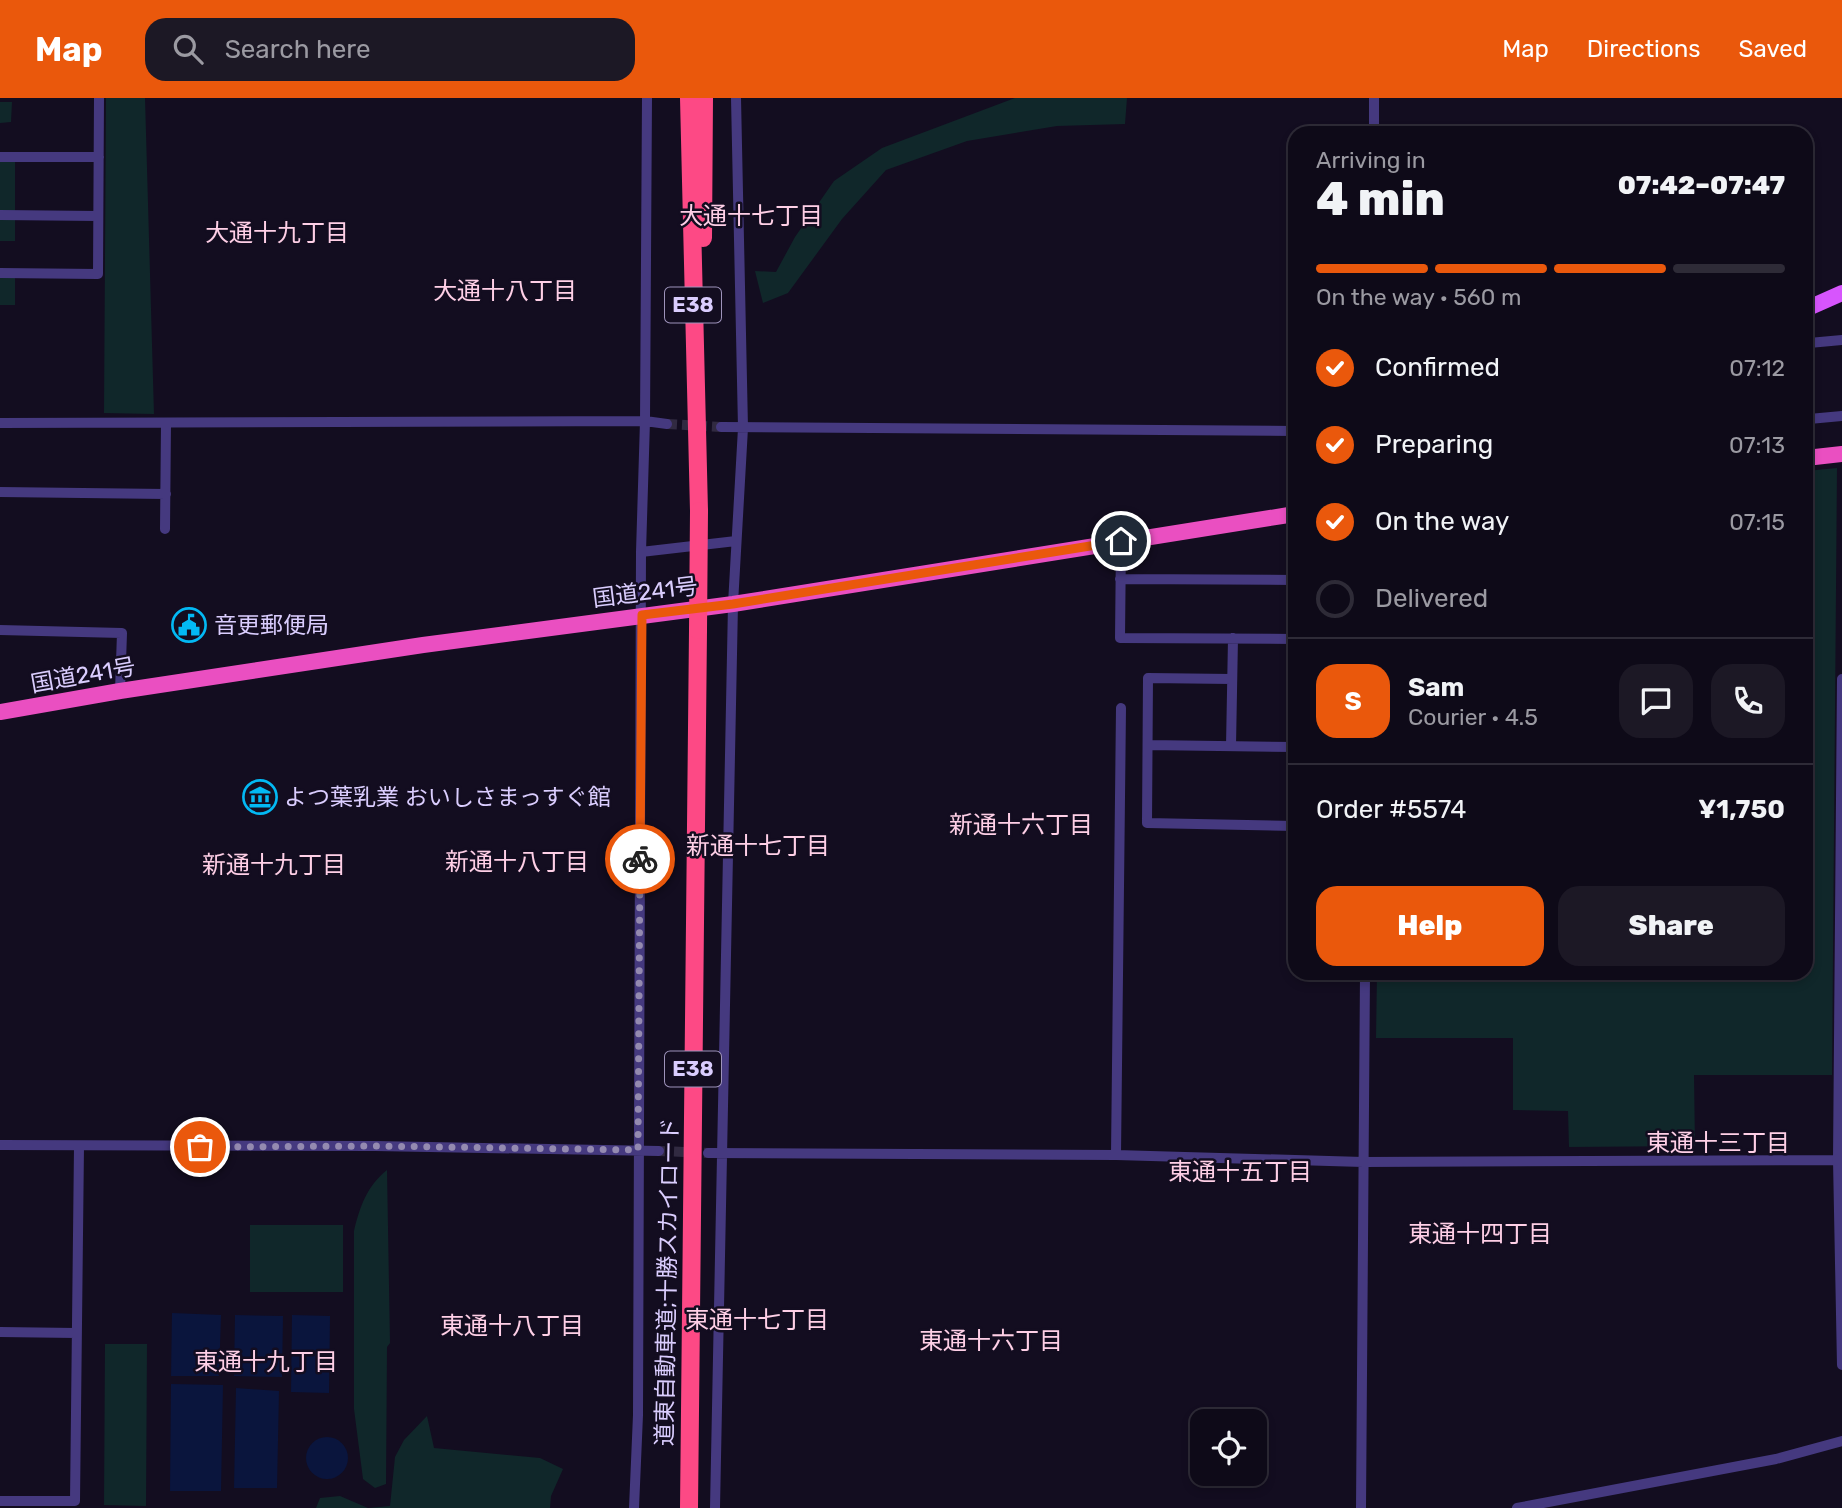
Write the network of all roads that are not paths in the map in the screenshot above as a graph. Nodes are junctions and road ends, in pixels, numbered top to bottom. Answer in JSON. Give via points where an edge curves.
{"nodes":[{"id":1,"x":99,"y":98,"type":"edge"},
{"id":2,"x":648,"y":98,"type":"edge"},
{"id":3,"x":689,"y":98,"type":"edge"},
{"id":4,"x":704,"y":98,"type":"edge"},
{"id":5,"x":736,"y":98,"type":"edge"},
{"id":6,"x":1374,"y":98,"type":"edge"},
{"id":7,"x":1374,"y":126,"type":"edge"},
{"id":8,"x":0,"y":156,"type":"edge"},
{"id":9,"x":99,"y":157,"type":"junction"},
{"id":10,"x":0,"y":215,"type":"edge"},
{"id":11,"x":98,"y":216,"type":"junction"},
{"id":12,"x":0,"y":274,"type":"edge"},
{"id":13,"x":1842,"y":293,"type":"edge"},
{"id":14,"x":1813,"y":306,"type":"edge"},
{"id":15,"x":1842,"y":340,"type":"edge"},
{"id":16,"x":1813,"y":343,"type":"edge"},
{"id":17,"x":1842,"y":416,"type":"edge"},
{"id":18,"x":1813,"y":419,"type":"edge"},
{"id":19,"x":645,"y":421,"type":"junction"},
{"id":20,"x":0,"y":423,"type":"edge"},
{"id":21,"x":166,"y":423,"type":"junction"},
{"id":22,"x":667,"y":424,"type":"tunnel mouth"},
{"id":23,"x":721,"y":428,"type":"tunnel mouth"},
{"id":24,"x":743,"y":428,"type":"junction"},
{"id":25,"x":1288,"y":431,"type":"edge"},
{"id":26,"x":1842,"y":454,"type":"edge"},
{"id":27,"x":1813,"y":457,"type":"edge"},
{"id":28,"x":0,"y":492,"type":"edge"},
{"id":29,"x":166,"y":494,"type":"junction"},
{"id":30,"x":699,"y":511,"type":"junction"},
{"id":31,"x":1288,"y":515,"type":"edge"},
{"id":32,"x":165,"y":529,"type":"dead end"},
{"id":33,"x":736,"y":541,"type":"junction"},
{"id":34,"x":1121,"y":541,"type":"junction"},
{"id":35,"x":641,"y":552,"type":"junction"},
{"id":36,"x":1120,"y":579,"type":"junction"},
{"id":37,"x":1288,"y":580,"type":"edge"},
{"id":38,"x":733,"y":604,"type":"junction"},
{"id":39,"x":642,"y":615,"type":"junction"},
{"id":40,"x":0,"y":630,"type":"edge"},
{"id":41,"x":1233,"y":638,"type":"junction"},
{"id":42,"x":1288,"y":639,"type":"edge"},
{"id":43,"x":1232,"y":679,"type":"junction"},
{"id":44,"x":1842,"y":679,"type":"edge"},
{"id":45,"x":120,"y":691,"type":"junction"},
{"id":46,"x":1121,"y":708,"type":"dead end"},
{"id":47,"x":0,"y":712,"type":"edge"},
{"id":48,"x":1148,"y":745,"type":"junction"},
{"id":49,"x":1231,"y":746,"type":"junction"},
{"id":50,"x":1288,"y":747,"type":"edge"},
{"id":51,"x":1842,"y":795,"type":"edge"},
{"id":52,"x":1288,"y":826,"type":"edge"},
{"id":53,"x":1841,"y":921,"type":"edge"},
{"id":54,"x":1365,"y":980,"type":"edge"},
{"id":55,"x":1841,"y":1031,"type":"edge"},
{"id":56,"x":0,"y":1145,"type":"edge"},
{"id":57,"x":79,"y":1146,"type":"junction"},
{"id":58,"x":638,"y":1150,"type":"junction"},
{"id":59,"x":659,"y":1151,"type":"tunnel mouth"},
{"id":60,"x":708,"y":1153,"type":"tunnel mouth"},
{"id":61,"x":722,"y":1154,"type":"junction"},
{"id":62,"x":1116,"y":1155,"type":"junction"},
{"id":63,"x":1840,"y":1160,"type":"edge"},
{"id":64,"x":1363,"y":1162,"type":"junction"},
{"id":65,"x":0,"y":1332,"type":"edge"},
{"id":66,"x":76,"y":1333,"type":"junction"},
{"id":67,"x":1842,"y":1365,"type":"edge"},
{"id":68,"x":1842,"y":1441,"type":"edge"},
{"id":69,"x":0,"y":1501,"type":"edge"},
{"id":70,"x":634,"y":1508,"type":"edge"},
{"id":71,"x":689,"y":1508,"type":"edge"},
{"id":72,"x":715,"y":1508,"type":"edge"},
{"id":73,"x":1361,"y":1508,"type":"edge"},
{"id":74,"x":1517,"y":1508,"type":"edge"}],
"edges":[{"from":1,"to":9,"type":"street"},
{"from":2,"to":19,"type":"street"},
{"from":3,"to":30,"type":"highway","name":"道東自動車道;十勝スカイロード","number":"E38"},
{"from":4,"to":30,"type":"highway","name":"道東自動車道;十勝スカイロード","number":"E38"},
{"from":5,"to":24,"type":"street"},
{"from":6,"to":7,"type":"street"},
{"from":8,"to":9,"type":"street"},
{"from":9,"to":11,"type":"street"},
{"from":10,"to":11,"type":"street"},
{"from":11,"to":12,"type":"street","via":[[98,274]]},
{"from":13,"to":14,"type":"main road"},
{"from":15,"to":16,"type":"street"},
{"from":17,"to":18,"type":"street"},
{"from":19,"to":21,"type":"street"},
{"from":19,"to":22,"type":"street"},
{"from":19,"to":35,"type":"street"},
{"from":20,"to":21,"type":"street"},
{"from":21,"to":29,"type":"street"},
{"from":23,"to":24,"type":"street"},
{"from":24,"to":25,"type":"street"},
{"from":24,"to":33,"type":"street"},
{"from":26,"to":27,"type":"highway"},
{"from":28,"to":29,"type":"street"},
{"from":29,"to":32,"type":"street"},
{"from":30,"to":71,"type":"highway","name":"道東自動車道;十勝スカイロード","number":"E38","bridge":true},
{"from":31,"to":34,"type":"highway","name":"国道241号"},
{"from":33,"to":35,"type":"street"},
{"from":33,"to":38,"type":"street"},
{"from":34,"to":36,"type":"street"},
{"from":34,"to":38,"type":"highway","name":"国道241号"},
{"from":35,"to":39,"type":"street"},
{"from":36,"to":37,"type":"street"},
{"from":36,"to":41,"type":"street","via":[[1120,638]]},
{"from":38,"to":39,"type":"highway","name":"国道241号"},
{"from":38,"to":61,"type":"street"},
{"from":39,"to":45,"type":"highway","name":"国道241号"},
{"from":39,"to":58,"type":"street"},
{"from":40,"to":45,"type":"street","via":[[122,633]]},
{"from":41,"to":42,"type":"street"},
{"from":41,"to":43,"type":"street"},
{"from":43,"to":48,"type":"street","via":[[1148,678]]},
{"from":43,"to":49,"type":"street"},
{"from":44,"to":51,"type":"street"},
{"from":45,"to":47,"type":"highway","name":"国道241号"},
{"from":46,"to":62,"type":"street"},
{"from":48,"to":49,"type":"street"},
{"from":48,"to":52,"type":"street","via":[[1147,823]]},
{"from":49,"to":50,"type":"street"},
{"from":51,"to":53,"type":"street"},
{"from":53,"to":55,"type":"street"},
{"from":54,"to":64,"type":"street"},
{"from":55,"to":63,"type":"street"},
{"from":56,"to":57,"type":"street"},
{"from":57,"to":58,"type":"street"},
{"from":57,"to":66,"type":"street"},
{"from":58,"to":59,"type":"street"},
{"from":58,"to":70,"type":"street"},
{"from":60,"to":61,"type":"street"},
{"from":61,"to":62,"type":"street"},
{"from":61,"to":72,"type":"street"},
{"from":62,"to":64,"type":"street"},
{"from":63,"to":64,"type":"street"},
{"from":63,"to":67,"type":"street"},
{"from":64,"to":73,"type":"street"},
{"from":65,"to":66,"type":"street"},
{"from":66,"to":69,"type":"street","via":[[75,1501]]},
{"from":68,"to":74,"type":"street","via":[[1776,1459]]}]}
